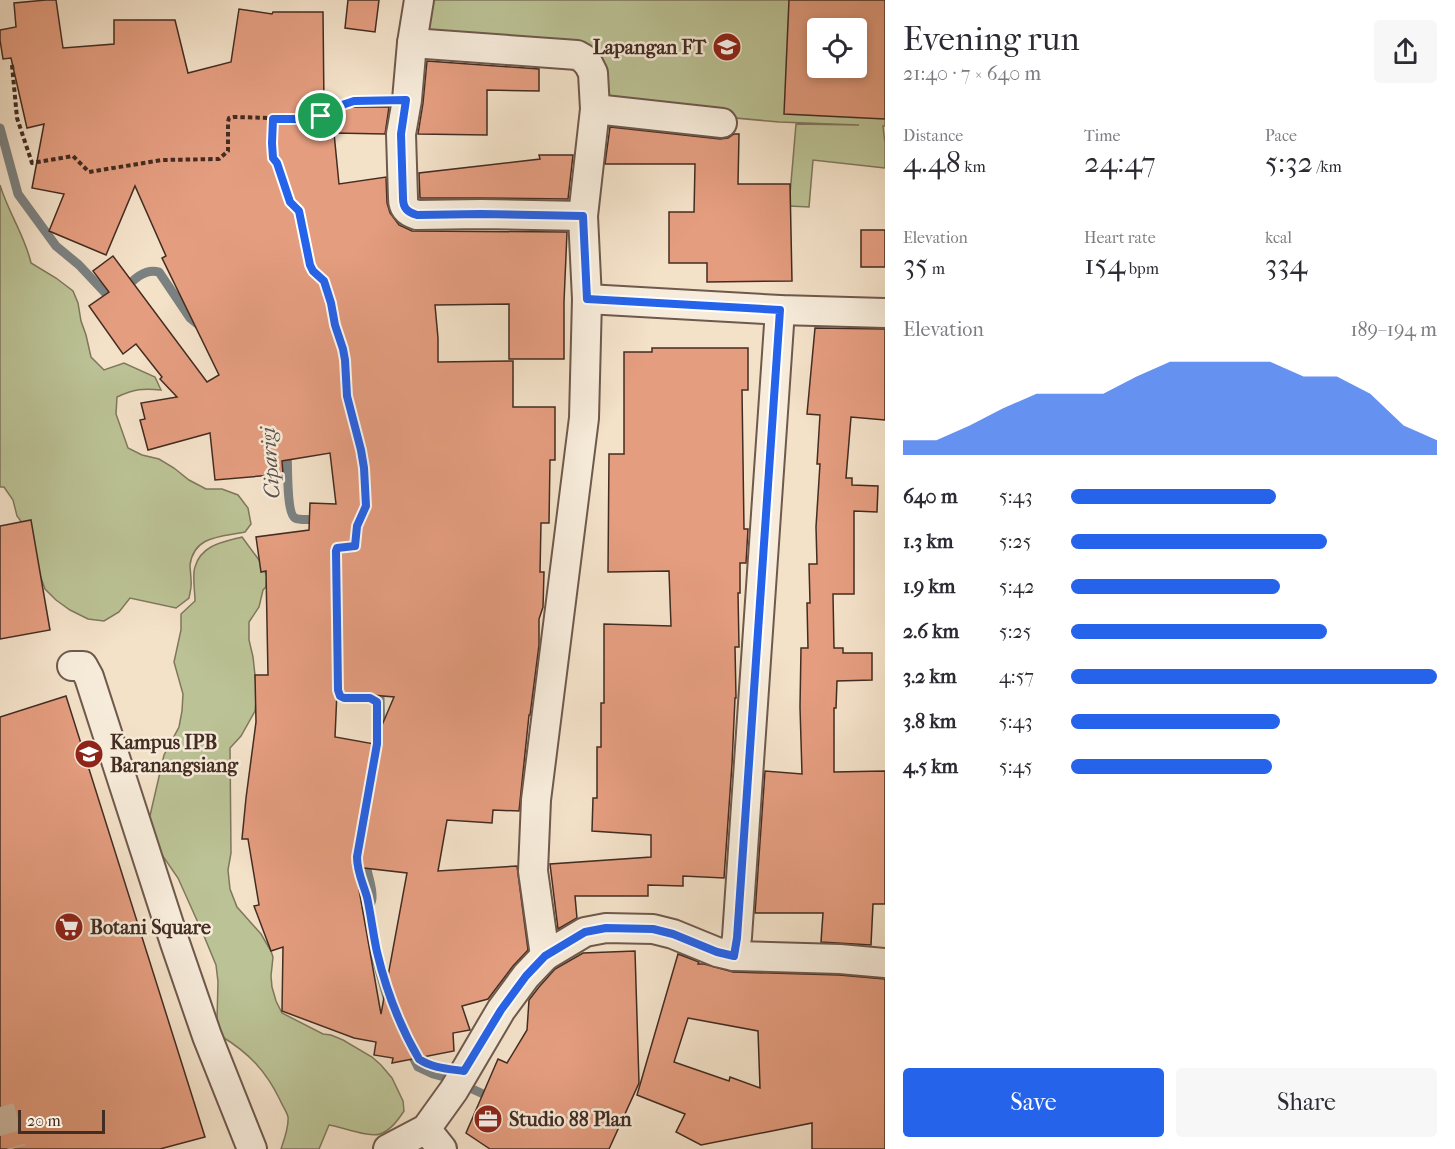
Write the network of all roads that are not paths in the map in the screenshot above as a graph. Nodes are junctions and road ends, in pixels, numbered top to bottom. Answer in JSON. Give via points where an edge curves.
{"nodes":[{"id":1,"x":419,"y":0,"type":"edge"},
{"id":2,"x":412,"y":43,"type":"junction"},
{"id":3,"x":595,"y":109,"type":"junction"},
{"id":4,"x":722,"y":123,"type":"dead end"},
{"id":5,"x":583,"y":216,"type":"junction"},
{"id":6,"x":587,"y":299,"type":"junction"},
{"id":7,"x":780,"y":310,"type":"junction"},
{"id":8,"x":885,"y":313,"type":"edge"},
{"id":9,"x":72,"y":666,"type":"dead end"},
{"id":10,"x":545,"y":956,"type":"junction"},
{"id":11,"x":734,"y":956,"type":"junction"},
{"id":12,"x":885,"y":963,"type":"edge"},
{"id":13,"x":434,"y":1139,"type":"edge"},
{"id":14,"x":252,"y":1149,"type":"edge"},
{"id":15,"x":388,"y":1149,"type":"edge"}],
"edges":[{"from":1,"to":2,"type":"street"},
{"from":2,"to":3,"type":"street","via":[[577,56],[584,59],[593,73]]},
{"from":2,"to":5,"type":"street","via":[[401,134],[403,205],[417,215]]},
{"from":3,"to":4,"type":"street"},
{"from":3,"to":5,"type":"street"},
{"from":5,"to":6,"type":"street"},
{"from":6,"to":7,"type":"street"},
{"from":6,"to":10,"type":"street","via":[[584,418],[536,800],[533,871]]},
{"from":7,"to":8,"type":"street"},
{"from":7,"to":11,"type":"street"},
{"from":9,"to":14,"type":"street","via":[[86,669],[204,1026]]},
{"from":10,"to":11,"type":"street","via":[[585,932],[635,928],[673,934]]},
{"from":10,"to":13,"type":"street","via":[[501,1010],[459,1081]]},
{"from":11,"to":12,"type":"street"},
{"from":13,"to":15,"type":"street"}]}
